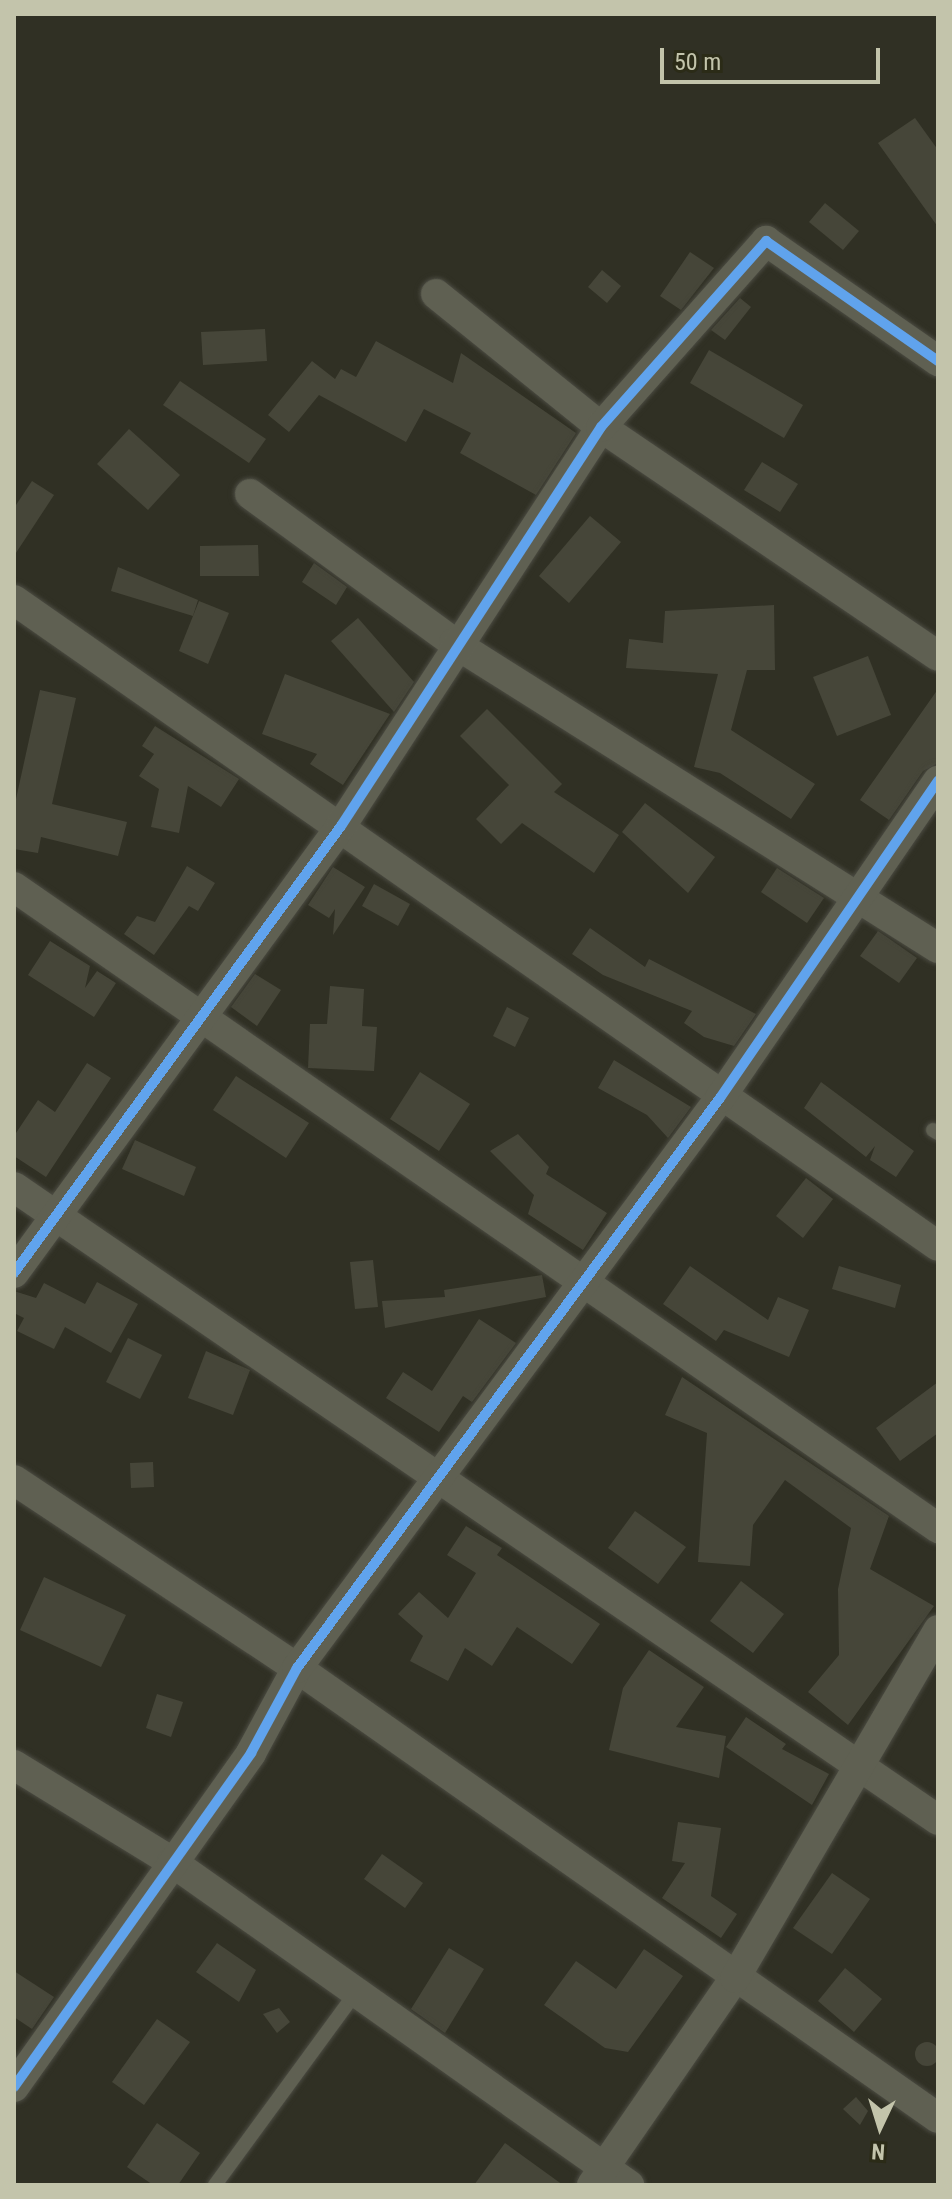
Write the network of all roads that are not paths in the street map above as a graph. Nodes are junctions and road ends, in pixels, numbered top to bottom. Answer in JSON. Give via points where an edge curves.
{"nodes":[{"id":1,"x":436,"y":294,"type":"dead end"},
{"id":2,"x":938,"y":361,"type":"edge"},
{"id":3,"x":601,"y":427,"type":"junction"},
{"id":4,"x":250,"y":494,"type":"dead end"},
{"id":5,"x":14,"y":600,"type":"edge"},
{"id":6,"x":454,"y":643,"type":"junction"},
{"id":7,"x":938,"y":656,"type":"edge"},
{"id":8,"x":938,"y":781,"type":"edge"},
{"id":9,"x":341,"y":826,"type":"junction"},
{"id":10,"x":14,"y":887,"type":"edge"},
{"id":11,"x":851,"y":899,"type":"junction"},
{"id":12,"x":938,"y":948,"type":"edge"},
{"id":13,"x":199,"y":1013,"type":"junction"},
{"id":14,"x":720,"y":1098,"type":"junction"},
{"id":15,"x":14,"y":1187,"type":"edge"},
{"id":16,"x":53,"y":1215,"type":"junction"},
{"id":17,"x":938,"y":1246,"type":"edge"},
{"id":18,"x":14,"y":1273,"type":"edge"},
{"id":19,"x":579,"y":1281,"type":"junction"},
{"id":20,"x":443,"y":1479,"type":"junction"},
{"id":21,"x":14,"y":1480,"type":"edge"},
{"id":22,"x":938,"y":1528,"type":"edge"},
{"id":23,"x":938,"y":1630,"type":"edge"},
{"id":24,"x":297,"y":1668,"type":"junction"},
{"id":25,"x":14,"y":1765,"type":"edge"},
{"id":26,"x":856,"y":1767,"type":"junction"},
{"id":27,"x":938,"y":1820,"type":"edge"},
{"id":28,"x":172,"y":1862,"type":"junction"},
{"id":29,"x":735,"y":1978,"type":"junction"},
{"id":30,"x":356,"y":1992,"type":"junction"},
{"id":31,"x":14,"y":2087,"type":"edge"},
{"id":32,"x":938,"y":2118,"type":"edge"},
{"id":33,"x":598,"y":2176,"type":"edge"},
{"id":34,"x":215,"y":2185,"type":"edge"},
{"id":35,"x":629,"y":2185,"type":"edge"}],
"edges":[{"from":1,"to":3,"type":"street"},
{"from":2,"to":3,"type":"street","via":[[766,241]]},
{"from":3,"to":6,"type":"street"},
{"from":3,"to":7,"type":"street"},
{"from":4,"to":6,"type":"street"},
{"from":5,"to":9,"type":"street"},
{"from":6,"to":9,"type":"street"},
{"from":6,"to":11,"type":"street"},
{"from":8,"to":11,"type":"street"},
{"from":9,"to":13,"type":"street"},
{"from":9,"to":14,"type":"street"},
{"from":10,"to":13,"type":"street"},
{"from":11,"to":12,"type":"street"},
{"from":11,"to":14,"type":"street"},
{"from":13,"to":16,"type":"street"},
{"from":13,"to":19,"type":"street"},
{"from":14,"to":17,"type":"street"},
{"from":14,"to":19,"type":"street"},
{"from":15,"to":16,"type":"street"},
{"from":16,"to":18,"type":"street"},
{"from":16,"to":20,"type":"street"},
{"from":19,"to":20,"type":"street"},
{"from":19,"to":22,"type":"street"},
{"from":20,"to":24,"type":"street"},
{"from":20,"to":26,"type":"street"},
{"from":21,"to":24,"type":"street"},
{"from":23,"to":26,"type":"street"},
{"from":24,"to":28,"type":"street","via":[[251,1753]]},
{"from":24,"to":29,"type":"street"},
{"from":25,"to":28,"type":"street"},
{"from":26,"to":27,"type":"street"},
{"from":26,"to":29,"type":"street"},
{"from":28,"to":30,"type":"street"},
{"from":28,"to":31,"type":"street"},
{"from":29,"to":32,"type":"street"},
{"from":29,"to":33,"type":"street"},
{"from":30,"to":33,"type":"street"},
{"from":30,"to":34,"type":"lane"},
{"from":33,"to":35,"type":"street"}]}
